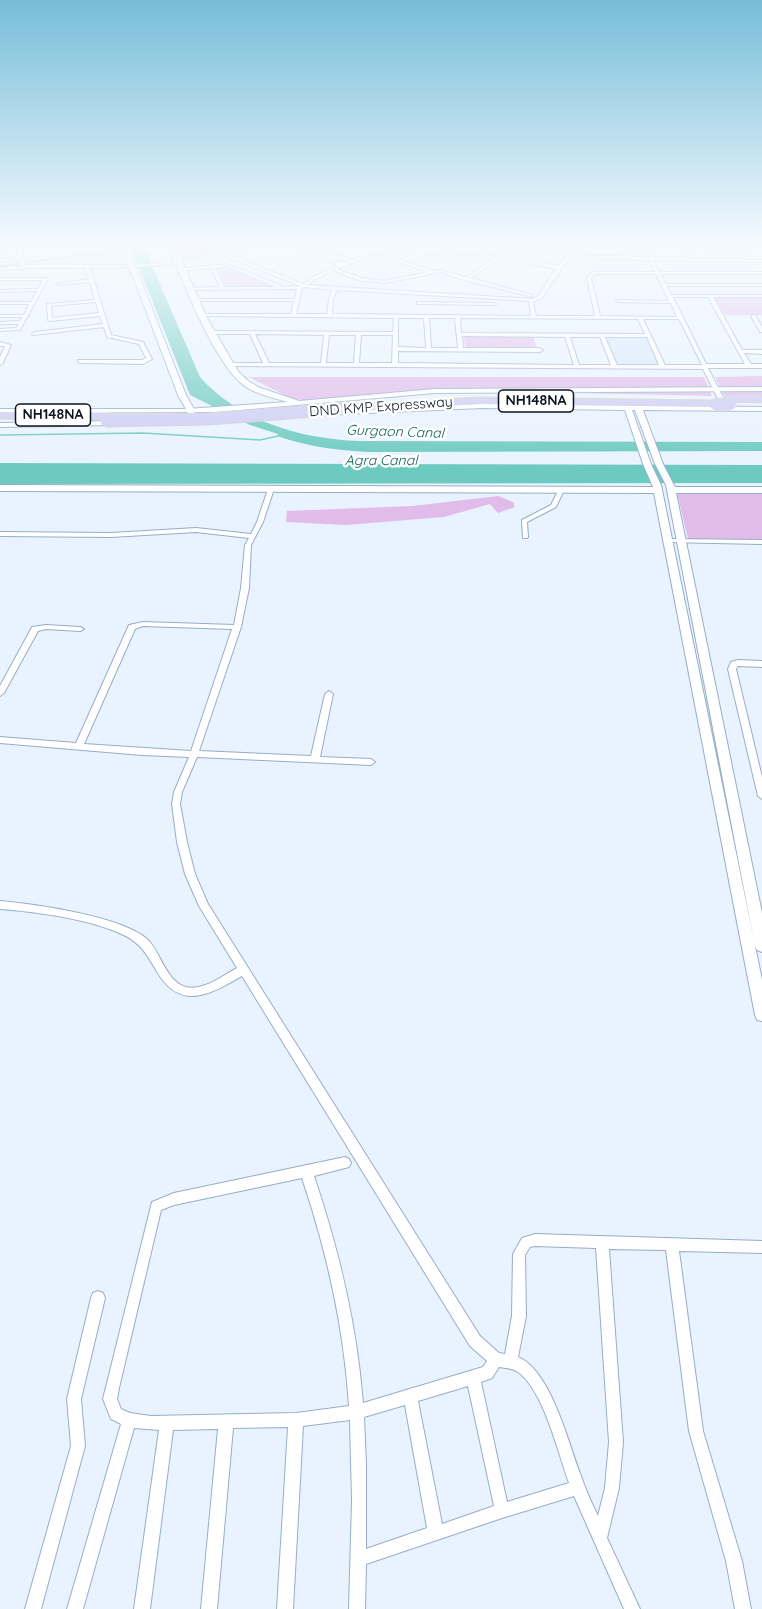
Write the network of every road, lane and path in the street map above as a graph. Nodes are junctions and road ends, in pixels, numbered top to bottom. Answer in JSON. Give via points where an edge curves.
{"nodes":[{"id":1,"x":103,"y":320,"type":"edge"},
{"id":2,"x":153,"y":320,"type":"edge"},
{"id":3,"x":207,"y":320,"type":"edge"},
{"id":4,"x":396,"y":320,"type":"edge"},
{"id":5,"x":426,"y":320,"type":"edge"},
{"id":6,"x":457,"y":320,"type":"edge"},
{"id":7,"x":641,"y":320,"type":"edge"},
{"id":8,"x":681,"y":320,"type":"edge"},
{"id":9,"x":724,"y":320,"type":"edge"},
{"id":10,"x":0,"y":322,"type":"edge"},
{"id":11,"x":23,"y":322,"type":"joint"},
{"id":12,"x":105,"y":325,"type":"junction"},
{"id":13,"x":0,"y":330,"type":"edge"},
{"id":14,"x":213,"y":332,"type":"junction"},
{"id":15,"x":252,"y":333,"type":"junction"},
{"id":16,"x":327,"y":333,"type":"junction"},
{"id":17,"x":35,"y":334,"type":"dead end"},
{"id":18,"x":359,"y":334,"type":"junction"},
{"id":19,"x":396,"y":334,"type":"junction"},
{"id":20,"x":459,"y":334,"type":"junction"},
{"id":21,"x":537,"y":335,"type":"junction"},
{"id":22,"x":567,"y":335,"type":"junction"},
{"id":23,"x":602,"y":336,"type":"junction"},
{"id":24,"x":649,"y":336,"type":"junction"},
{"id":25,"x":0,"y":344,"type":"edge"},
{"id":26,"x":395,"y":349,"type":"junction"},
{"id":27,"x":429,"y":350,"type":"junction"},
{"id":28,"x":461,"y":350,"type":"junction"},
{"id":29,"x":540,"y":350,"type":"junction"},
{"id":30,"x":3,"y":351,"type":"edge"},
{"id":31,"x":741,"y":351,"type":"junction"},
{"id":32,"x":762,"y":352,"type":"edge"},
{"id":33,"x":1,"y":360,"type":"edge"},
{"id":34,"x":80,"y":361,"type":"dead end"},
{"id":35,"x":229,"y":364,"type":"junction"},
{"id":36,"x":267,"y":365,"type":"junction"},
{"id":37,"x":323,"y":365,"type":"junction"},
{"id":38,"x":356,"y":365,"type":"junction"},
{"id":39,"x":395,"y":365,"type":"junction"},
{"id":40,"x":544,"y":366,"type":"junction"},
{"id":41,"x":578,"y":366,"type":"junction"},
{"id":42,"x":749,"y":366,"type":"junction"},
{"id":43,"x":762,"y":366,"type":"edge"},
{"id":44,"x":615,"y":367,"type":"junction"},
{"id":45,"x":663,"y":367,"type":"junction"},
{"id":46,"x":705,"y":367,"type":"junction"},
{"id":47,"x":762,"y":389,"type":"edge"},
{"id":48,"x":715,"y":397,"type":"junction"},
{"id":49,"x":337,"y":399,"type":"junction"},
{"id":50,"x":762,"y":401,"type":"edge"},
{"id":51,"x":298,"y":404,"type":"junction"},
{"id":52,"x":728,"y":404,"type":"junction"},
{"id":53,"x":628,"y":408,"type":"junction"},
{"id":54,"x":638,"y":408,"type":"junction"},
{"id":55,"x":762,"y":409,"type":"edge"},
{"id":56,"x":0,"y":411,"type":"edge"},
{"id":57,"x":150,"y":411,"type":"junction"},
{"id":58,"x":187,"y":411,"type":"junction"},
{"id":59,"x":340,"y":412,"type":"junction"},
{"id":60,"x":0,"y":415,"type":"edge"},
{"id":61,"x":106,"y":418,"type":"junction"},
{"id":62,"x":0,"y":422,"type":"edge"},
{"id":63,"x":147,"y":423,"type":"junction"},
{"id":64,"x":657,"y":487,"type":"junction"},
{"id":65,"x":670,"y":487,"type":"junction"},
{"id":66,"x":0,"y":488,"type":"edge"},
{"id":67,"x":271,"y":489,"type":"junction"},
{"id":68,"x":561,"y":490,"type":"junction"},
{"id":69,"x":762,"y":490,"type":"edge"},
{"id":70,"x":0,"y":534,"type":"edge"},
{"id":71,"x":252,"y":536,"type":"junction"},
{"id":72,"x":525,"y":537,"type":"dead end"},
{"id":73,"x":762,"y":542,"type":"edge"},
{"id":74,"x":675,"y":545,"type":"junction"},
{"id":75,"x":762,"y":548,"type":"edge"},
{"id":76,"x":237,"y":627,"type":"junction"},
{"id":77,"x":80,"y":629,"type":"dead end"},
{"id":78,"x":762,"y":664,"type":"edge"},
{"id":79,"x":0,"y":693,"type":"edge"},
{"id":80,"x":329,"y":694,"type":"dead end"},
{"id":81,"x":0,"y":740,"type":"edge"},
{"id":82,"x":79,"y":746,"type":"junction"},
{"id":83,"x":194,"y":755,"type":"junction"},
{"id":84,"x":315,"y":759,"type":"junction"},
{"id":85,"x":371,"y":762,"type":"dead end"},
{"id":86,"x":762,"y":796,"type":"edge"},
{"id":87,"x":0,"y":905,"type":"edge"},
{"id":88,"x":762,"y":946,"type":"edge"},
{"id":89,"x":243,"y":970,"type":"junction"},
{"id":90,"x":758,"y":975,"type":"edge"},
{"id":91,"x":762,"y":1015,"type":"edge"},
{"id":92,"x":345,"y":1163,"type":"dead end"},
{"id":93,"x":306,"y":1171,"type":"junction"},
{"id":94,"x":602,"y":1242,"type":"junction"},
{"id":95,"x":672,"y":1245,"type":"junction"},
{"id":96,"x":762,"y":1247,"type":"edge"},
{"id":97,"x":98,"y":1298,"type":"dead end"},
{"id":98,"x":503,"y":1361,"type":"junction"},
{"id":99,"x":473,"y":1378,"type":"junction"},
{"id":100,"x":410,"y":1396,"type":"junction"},
{"id":101,"x":357,"y":1412,"type":"junction"},
{"id":102,"x":129,"y":1420,"type":"junction"},
{"id":103,"x":296,"y":1420,"type":"junction"},
{"id":104,"x":167,"y":1422,"type":"junction"},
{"id":105,"x":226,"y":1423,"type":"junction"},
{"id":106,"x":578,"y":1488,"type":"junction"},
{"id":107,"x":502,"y":1511,"type":"junction"},
{"id":108,"x":436,"y":1534,"type":"junction"},
{"id":109,"x":600,"y":1537,"type":"junction"},
{"id":110,"x":358,"y":1559,"type":"junction"},
{"id":111,"x":33,"y":1609,"type":"edge"},
{"id":112,"x":75,"y":1609,"type":"edge"},
{"id":113,"x":142,"y":1609,"type":"edge"},
{"id":114,"x":209,"y":1609,"type":"edge"},
{"id":115,"x":285,"y":1609,"type":"edge"},
{"id":116,"x":357,"y":1609,"type":"edge"},
{"id":117,"x":632,"y":1609,"type":"edge"},
{"id":118,"x":743,"y":1609,"type":"edge"}],
"edges":[{"from":1,"to":12,"type":"street"},
{"from":2,"to":58,"type":"main road"},
{"from":3,"to":14,"type":"street"},
{"from":4,"to":19,"type":"street"},
{"from":5,"to":27,"type":"street"},
{"from":6,"to":20,"type":"street"},
{"from":7,"to":24,"type":"street"},
{"from":8,"to":46,"type":"street"},
{"from":9,"to":31,"type":"street"},
{"from":10,"to":11,"type":"street"},
{"from":11,"to":13,"type":"street","via":[[17,330]]},
{"from":12,"to":17,"type":"street"},
{"from":12,"to":34,"type":"street","via":[[110,336],[141,342],[148,361]]},
{"from":14,"to":15,"type":"street"},
{"from":14,"to":35,"type":"street"},
{"from":15,"to":16,"type":"street"},
{"from":15,"to":36,"type":"street"},
{"from":16,"to":18,"type":"street"},
{"from":16,"to":37,"type":"street"},
{"from":18,"to":19,"type":"street"},
{"from":18,"to":38,"type":"street"},
{"from":19,"to":26,"type":"street"},
{"from":20,"to":21,"type":"street"},
{"from":20,"to":28,"type":"street"},
{"from":21,"to":22,"type":"street"},
{"from":21,"to":29,"type":"street"},
{"from":22,"to":23,"type":"street"},
{"from":22,"to":41,"type":"street"},
{"from":23,"to":24,"type":"street"},
{"from":23,"to":44,"type":"street"},
{"from":24,"to":45,"type":"street"},
{"from":25,"to":30,"type":"street","via":[[8,345]]},
{"from":26,"to":27,"type":"street"},
{"from":26,"to":39,"type":"street"},
{"from":27,"to":28,"type":"street"},
{"from":28,"to":29,"type":"street"},
{"from":29,"to":40,"type":"street"},
{"from":30,"to":33,"type":"street"},
{"from":31,"to":32,"type":"street"},
{"from":31,"to":42,"type":"street"},
{"from":35,"to":36,"type":"street"},
{"from":35,"to":51,"type":"street","via":[[245,383]]},
{"from":36,"to":37,"type":"street"},
{"from":37,"to":38,"type":"street"},
{"from":38,"to":39,"type":"street"},
{"from":39,"to":40,"type":"street"},
{"from":40,"to":41,"type":"street"},
{"from":41,"to":44,"type":"street"},
{"from":42,"to":43,"type":"street"},
{"from":42,"to":46,"type":"street"},
{"from":44,"to":45,"type":"street"},
{"from":45,"to":46,"type":"street"},
{"from":46,"to":48,"type":"street"},
{"from":47,"to":48,"type":"street"},
{"from":48,"to":49,"type":"street","via":[[435,391]]},
{"from":48,"to":52,"type":"highway","name":"DND KMP Expressway","number":"NH148NA","bridge":true},
{"from":48,"to":61,"type":"highway","name":"DND KMP Expressway","number":"NH148NA","bridge":true,"via":[[355,405],[209,419]]},
{"from":49,"to":51,"type":"street"},
{"from":49,"to":59,"type":"street"},
{"from":50,"to":52,"type":"highway","name":"DND KMP Expressway","number":"NH148NA"},
{"from":51,"to":58,"type":"street"},
{"from":52,"to":54,"type":"street"},
{"from":52,"to":55,"type":"street"},
{"from":53,"to":54,"type":"street"},
{"from":53,"to":59,"type":"street","via":[[482,406]]},
{"from":53,"to":64,"type":"street"},
{"from":54,"to":65,"type":"street"},
{"from":56,"to":57,"type":"street"},
{"from":57,"to":58,"type":"street"},
{"from":57,"to":63,"type":"street"},
{"from":59,"to":63,"type":"street","bridge":true,"via":[[235,421]]},
{"from":60,"to":61,"type":"highway","name":"DND KMP Expressway","number":"NH148NA"},
{"from":61,"to":62,"type":"highway","name":"DND KMP Expressway","number":"NH148NA"},
{"from":62,"to":63,"type":"street"},
{"from":64,"to":68,"type":"street"},
{"from":64,"to":74,"type":"street"},
{"from":65,"to":69,"type":"street"},
{"from":65,"to":74,"type":"street"},
{"from":66,"to":67,"type":"street"},
{"from":67,"to":68,"type":"street"},
{"from":67,"to":71,"type":"street"},
{"from":68,"to":72,"type":"street","via":[[554,506],[524,521]]},
{"from":70,"to":71,"type":"street","via":[[111,535],[196,530]]},
{"from":71,"to":76,"type":"street"},
{"from":73,"to":74,"type":"street"},
{"from":74,"to":75,"type":"street"},
{"from":74,"to":88,"type":"street"},
{"from":74,"to":90,"type":"street"},
{"from":76,"to":82,"type":"street","via":[[132,627]]},
{"from":76,"to":83,"type":"street"},
{"from":77,"to":79,"type":"street","via":[[35,629]]},
{"from":78,"to":86,"type":"street","via":[[738,663],[732,669]]},
{"from":80,"to":84,"type":"street"},
{"from":81,"to":82,"type":"street"},
{"from":82,"to":83,"type":"street"},
{"from":83,"to":84,"type":"street"},
{"from":83,"to":89,"type":"street","via":[[176,804],[182,842],[204,906]]},
{"from":84,"to":85,"type":"street"},
{"from":87,"to":89,"type":"street","via":[[57,913],[135,936],[145,943],[171,982],[186,992],[198,992]]},
{"from":89,"to":98,"type":"street","via":[[475,1341]]},
{"from":90,"to":91,"type":"street"},
{"from":92,"to":93,"type":"street"},
{"from":93,"to":101,"type":"street","via":[[326,1229],[338,1281]]},
{"from":93,"to":102,"type":"street","via":[[156,1206],[110,1399],[116,1414]]},
{"from":94,"to":95,"type":"street"},
{"from":94,"to":98,"type":"street","via":[[535,1240],[522,1246],[518,1268],[519,1316]]},
{"from":94,"to":109,"type":"street","via":[[616,1442],[612,1488]]},
{"from":95,"to":96,"type":"street"},
{"from":95,"to":118,"type":"street","via":[[696,1431],[734,1562]]},
{"from":97,"to":111,"type":"street","via":[[74,1399],[78,1446]]},
{"from":98,"to":99,"type":"street"},
{"from":98,"to":106,"type":"street","via":[[523,1367],[535,1381]]},
{"from":99,"to":100,"type":"street"},
{"from":99,"to":107,"type":"street"},
{"from":100,"to":101,"type":"street"},
{"from":100,"to":108,"type":"street"},
{"from":101,"to":103,"type":"street"},
{"from":101,"to":110,"type":"street"},
{"from":102,"to":104,"type":"street"},
{"from":102,"to":112,"type":"street"},
{"from":103,"to":105,"type":"street"},
{"from":103,"to":115,"type":"street"},
{"from":104,"to":105,"type":"street"},
{"from":104,"to":113,"type":"street"},
{"from":105,"to":114,"type":"street"},
{"from":106,"to":107,"type":"street"},
{"from":106,"to":109,"type":"street"},
{"from":107,"to":108,"type":"street"},
{"from":108,"to":110,"type":"street"},
{"from":109,"to":117,"type":"street"},
{"from":110,"to":116,"type":"street"}]}
